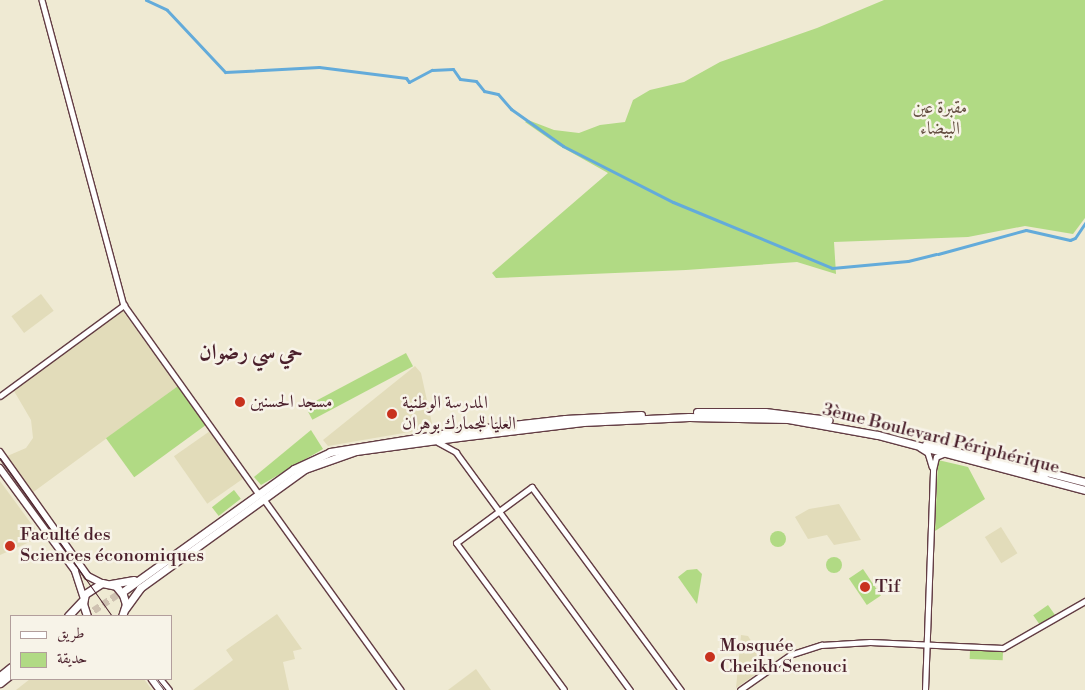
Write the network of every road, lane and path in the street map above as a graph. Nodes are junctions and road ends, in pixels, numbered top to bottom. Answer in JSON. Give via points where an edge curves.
{"nodes":[{"id":1,"x":42,"y":0,"type":"edge"},
{"id":2,"x":124,"y":305,"type":"junction"},
{"id":3,"x":0,"y":396,"type":"edge"},
{"id":4,"x":459,"y":437,"type":"junction"},
{"id":5,"x":434,"y":440,"type":"junction"},
{"id":6,"x":909,"y":444,"type":"junction"},
{"id":7,"x":0,"y":452,"type":"edge"},
{"id":8,"x":456,"y":452,"type":"junction"},
{"id":9,"x":944,"y":454,"type":"junction"},
{"id":10,"x":0,"y":468,"type":"edge"},
{"id":11,"x":1010,"y":468,"type":"junction"},
{"id":12,"x":933,"y":470,"type":"junction"},
{"id":13,"x":1085,"y":482,"type":"edge"},
{"id":14,"x":1085,"y":486,"type":"edge"},
{"id":15,"x":1085,"y":492,"type":"edge"},
{"id":16,"x":259,"y":494,"type":"junction"},
{"id":17,"x":500,"y":511,"type":"junction"},
{"id":18,"x":198,"y":537,"type":"junction"},
{"id":19,"x":186,"y":553,"type":"junction"},
{"id":20,"x":102,"y":583,"type":"junction"},
{"id":21,"x":111,"y":584,"type":"junction"},
{"id":22,"x":84,"y":599,"type":"junction"},
{"id":23,"x":1085,"y":601,"type":"edge"},
{"id":24,"x":124,"y":613,"type":"edge"},
{"id":25,"x":69,"y":615,"type":"edge"},
{"id":26,"x":86,"y":615,"type":"edge"},
{"id":27,"x":925,"y":645,"type":"junction"},
{"id":28,"x":7,"y":675,"type":"edge"},
{"id":29,"x":161,"y":680,"type":"edge"},
{"id":30,"x":0,"y":683,"type":"edge"},
{"id":31,"x":169,"y":690,"type":"edge"},
{"id":32,"x":401,"y":690,"type":"edge"},
{"id":33,"x":564,"y":690,"type":"edge"},
{"id":34,"x":630,"y":690,"type":"edge"},
{"id":35,"x":680,"y":690,"type":"edge"},
{"id":36,"x":740,"y":690,"type":"edge"},
{"id":37,"x":925,"y":690,"type":"edge"}],
"edges":[{"from":1,"to":2,"type":"street"},
{"from":2,"to":3,"type":"street"},
{"from":2,"to":16,"type":"street"},
{"from":4,"to":5,"type":"highway","name":"3ème Boulevard Périphérique"},
{"from":4,"to":6,"type":"highway","name":"3ème Boulevard Périphérique","via":[[583,422],[761,417],[828,424]]},
{"from":4,"to":8,"type":"street","via":[[454,445]]},
{"from":5,"to":8,"type":"street"},
{"from":5,"to":16,"type":"highway","name":"3ème Boulevard Périphérique","via":[[336,456]]},
{"from":6,"to":9,"type":"highway","name":"3ème Boulevard Périphérique"},
{"from":6,"to":12,"type":"street","via":[[928,453]]},
{"from":7,"to":20,"type":"main road","via":[[91,579]]},
{"from":8,"to":17,"type":"street"},
{"from":9,"to":11,"type":"highway","name":"3ème Boulevard Périphérique"},
{"from":9,"to":12,"type":"street","via":[[936,457]]},
{"from":10,"to":22,"type":"main road","via":[[75,570]]},
{"from":11,"to":13,"type":"highway"},
{"from":11,"to":14,"type":"highway","name":"3ème Boulevard Périphérique"},
{"from":11,"to":15,"type":"highway","via":[[1031,480]]},
{"from":11,"to":16,"type":"highway","name":"3ème Boulevard Périphérique","via":[[825,419],[765,412],[689,413],[565,419],[352,446],[313,458]]},
{"from":12,"to":27,"type":"street"},
{"from":16,"to":18,"type":"highway","name":"3ème Boulevard Périphérique"},
{"from":16,"to":19,"type":"highway","name":"3ème Boulevard Périphérique"},
{"from":16,"to":32,"type":"street"},
{"from":17,"to":33,"type":"street","via":[[456,542]]},
{"from":17,"to":34,"type":"street"},
{"from":17,"to":35,"type":"street","via":[[532,487]]},
{"from":18,"to":19,"type":"highway","name":"3ème Boulevard Périphérique","via":[[126,591]]},
{"from":18,"to":21,"type":"highway","via":[[134,580]]},
{"from":19,"to":24,"type":"highway","name":"3ème Boulevard Périphérique","via":[[134,593]]},
{"from":20,"to":21,"type":"highway"},
{"from":20,"to":22,"type":"highway","via":[[91,588]]},
{"from":21,"to":24,"type":"highway","via":[[123,595]]},
{"from":22,"to":25,"type":"highway"},
{"from":22,"to":26,"type":"highway"},
{"from":23,"to":27,"type":"street","via":[[1003,648]]},
{"from":27,"to":36,"type":"street","via":[[844,642],[810,647],[781,660]]},
{"from":27,"to":37,"type":"street"},
{"from":28,"to":30,"type":"highway"},
{"from":29,"to":31,"type":"main road"}]}
